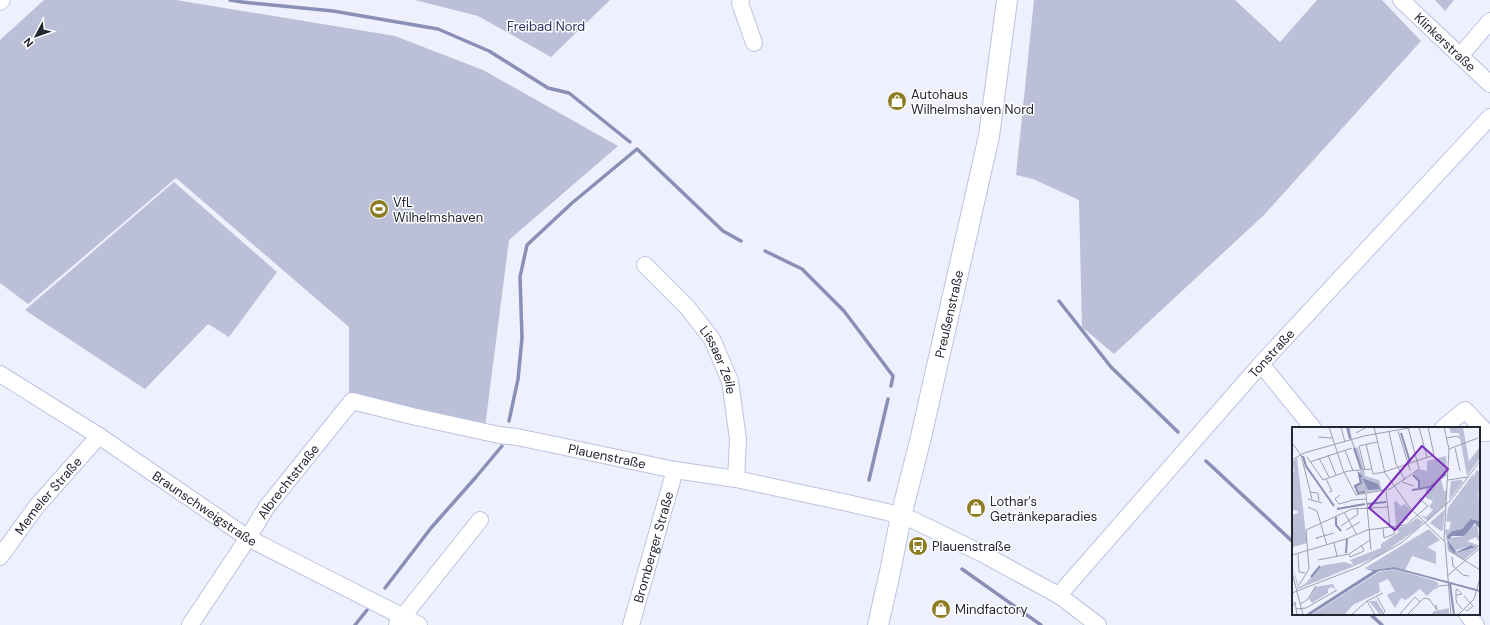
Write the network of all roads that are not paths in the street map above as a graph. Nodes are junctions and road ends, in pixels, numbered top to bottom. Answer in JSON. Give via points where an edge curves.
{"nodes":[{"id":1,"x":2,"y":0,"type":"edge"},
{"id":2,"x":741,"y":0,"type":"edge"},
{"id":3,"x":1007,"y":0,"type":"edge"},
{"id":4,"x":1401,"y":0,"type":"edge"},
{"id":5,"x":0,"y":2,"type":"edge"},
{"id":6,"x":1490,"y":21,"type":"edge"},
{"id":7,"x":754,"y":43,"type":"dead end"},
{"id":8,"x":1460,"y":56,"type":"junction"},
{"id":9,"x":1490,"y":84,"type":"edge"},
{"id":10,"x":1490,"y":117,"type":"edge"},
{"id":11,"x":645,"y":265,"type":"dead end"},
{"id":12,"x":1261,"y":364,"type":"junction"},
{"id":13,"x":0,"y":374,"type":"edge"},
{"id":14,"x":352,"y":401,"type":"joint"},
{"id":15,"x":1312,"y":427,"type":"edge"},
{"id":16,"x":1443,"y":427,"type":"edge"},
{"id":17,"x":1480,"y":433,"type":"edge"},
{"id":18,"x":99,"y":436,"type":"junction"},
{"id":19,"x":675,"y":470,"type":"junction"},
{"id":20,"x":736,"y":480,"type":"junction"},
{"id":21,"x":901,"y":516,"type":"junction"},
{"id":22,"x":480,"y":520,"type":"dead end"},
{"id":23,"x":248,"y":538,"type":"junction"},
{"id":24,"x":0,"y":557,"type":"edge"},
{"id":25,"x":1060,"y":596,"type":"junction"},
{"id":26,"x":1468,"y":615,"type":"edge"},
{"id":27,"x":399,"y":621,"type":"edge"},
{"id":28,"x":190,"y":625,"type":"edge"},
{"id":29,"x":419,"y":625,"type":"edge"},
{"id":30,"x":631,"y":625,"type":"edge"},
{"id":31,"x":878,"y":625,"type":"edge"},
{"id":32,"x":1098,"y":625,"type":"edge"},
{"id":33,"x":1476,"y":625,"type":"edge"}],
"edges":[{"from":1,"to":5,"type":"street"},
{"from":2,"to":7,"type":"street"},
{"from":3,"to":21,"type":"main road","name":"Preußenstraße","via":[[989,136]]},
{"from":4,"to":8,"type":"street","name":"Klinkerstraße"},
{"from":6,"to":8,"type":"street"},
{"from":8,"to":9,"type":"street","name":"Klinkerstraße"},
{"from":10,"to":12,"type":"street","name":"Tonstraße"},
{"from":11,"to":20,"type":"street","name":"Lissaer Zeile","via":[[687,307],[712,339],[730,381],[738,439]]},
{"from":12,"to":15,"type":"street"},
{"from":12,"to":25,"type":"street","name":"Tonstraße"},
{"from":13,"to":18,"type":"street","name":"Braunschweigstraße"},
{"from":14,"to":19,"type":"street","name":"Plauenstraße","via":[[412,416]]},
{"from":14,"to":23,"type":"street","name":"Albrechtstraße","via":[[266,508]]},
{"from":16,"to":17,"type":"street","via":[[1465,410],[1487,433]]},
{"from":18,"to":23,"type":"street","name":"Braunschweigstraße"},
{"from":18,"to":24,"type":"street","name":"Memeler Straße","via":[[36,507]]},
{"from":19,"to":20,"type":"street","name":"Plauenstraße"},
{"from":19,"to":30,"type":"street","name":"Bromberger Straße"},
{"from":20,"to":21,"type":"street","name":"Plauenstraße"},
{"from":21,"to":25,"type":"street","name":"Plauenstraße","via":[[983,554]]},
{"from":21,"to":31,"type":"main road","name":"Preußenstraße"},
{"from":22,"to":27,"type":"street"},
{"from":23,"to":27,"type":"street","name":"Braunschweigstraße"},
{"from":23,"to":28,"type":"street","name":"Albrechtstraße"},
{"from":25,"to":32,"type":"street","name":"Plauenstraße"},
{"from":26,"to":33,"type":"street"},
{"from":27,"to":29,"type":"street","name":"Braunschweigstraße"}]}
